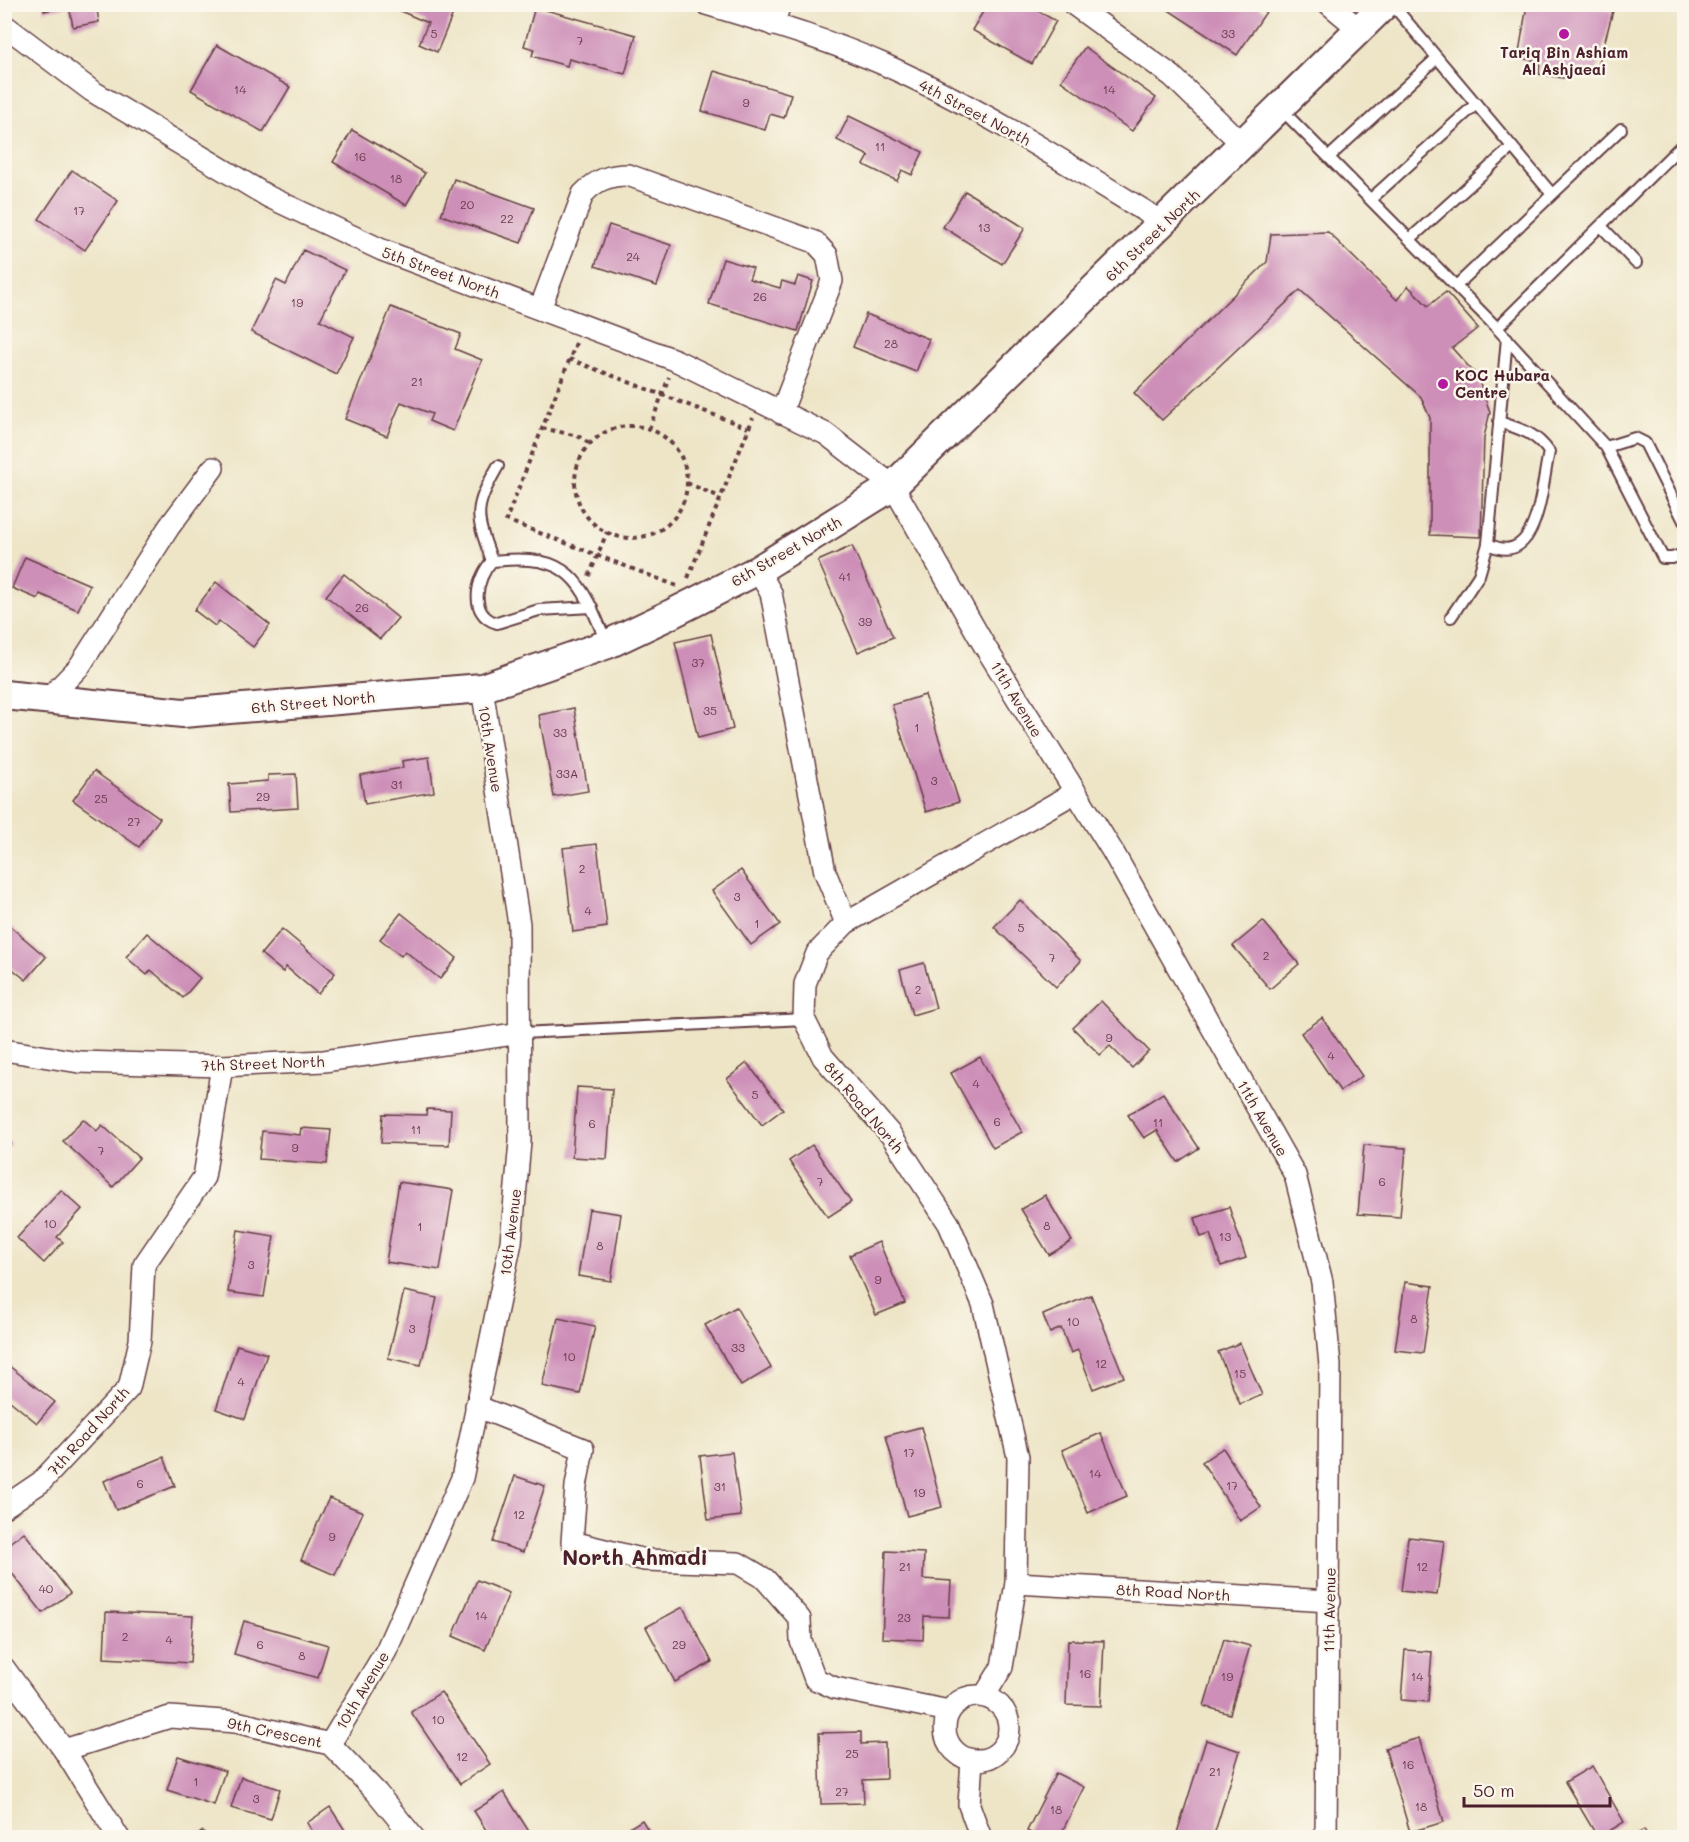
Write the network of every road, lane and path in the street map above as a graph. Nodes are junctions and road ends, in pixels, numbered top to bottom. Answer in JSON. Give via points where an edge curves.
{"nodes":[{"id":1,"x":706,"y":4,"type":"edge"},
{"id":2,"x":780,"y":4,"type":"edge"},
{"id":3,"x":1073,"y":4,"type":"edge"},
{"id":4,"x":1329,"y":4,"type":"edge"},
{"id":5,"x":1385,"y":4,"type":"edge"},
{"id":6,"x":1392,"y":4,"type":"edge"},
{"id":7,"x":4,"y":25,"type":"edge"},
{"id":8,"x":773,"y":25,"type":"junction"},
{"id":9,"x":1359,"y":29,"type":"junction"},
{"id":10,"x":1437,"y":58,"type":"junction"},
{"id":11,"x":1476,"y":104,"type":"junction"},
{"id":12,"x":1280,"y":107,"type":"junction"},
{"id":13,"x":1621,"y":129,"type":"dead end"},
{"id":14,"x":1684,"y":143,"type":"edge"},
{"id":15,"x":1243,"y":145,"type":"junction"},
{"id":16,"x":1512,"y":147,"type":"junction"},
{"id":17,"x":1329,"y":157,"type":"junction"},
{"id":18,"x":1551,"y":193,"type":"junction"},
{"id":19,"x":1371,"y":200,"type":"junction"},
{"id":20,"x":1164,"y":223,"type":"junction"},
{"id":21,"x":1601,"y":226,"type":"junction"},
{"id":22,"x":1410,"y":239,"type":"junction"},
{"id":23,"x":1636,"y":263,"type":"dead end"},
{"id":24,"x":1456,"y":286,"type":"junction"},
{"id":25,"x":540,"y":309,"type":"junction"},
{"id":26,"x":583,"y":324,"type":"junction"},
{"id":27,"x":1497,"y":328,"type":"junction"},
{"id":28,"x":1507,"y":338,"type":"junction"},
{"id":29,"x":569,"y":359,"type":"junction"},
{"id":30,"x":675,"y":360,"type":"junction"},
{"id":31,"x":662,"y":395,"type":"junction"},
{"id":32,"x":761,"y":401,"type":"junction"},
{"id":33,"x":781,"y":413,"type":"junction"},
{"id":34,"x":1499,"y":422,"type":"junction"},
{"id":35,"x":542,"y":428,"type":"junction"},
{"id":36,"x":748,"y":428,"type":"junction"},
{"id":37,"x":649,"y":429,"type":"junction"},
{"id":38,"x":590,"y":444,"type":"junction"},
{"id":39,"x":1606,"y":447,"type":"junction"},
{"id":40,"x":498,"y":466,"type":"dead end"},
{"id":41,"x":213,"y":468,"type":"dead end"},
{"id":42,"x":687,"y":483,"type":"junction"},
{"id":43,"x":893,"y":486,"type":"junction"},
{"id":44,"x":720,"y":497,"type":"junction"},
{"id":45,"x":1684,"y":521,"type":"edge"},
{"id":46,"x":607,"y":532,"type":"junction"},
{"id":47,"x":1488,"y":544,"type":"junction"},
{"id":48,"x":1684,"y":554,"type":"edge"},
{"id":49,"x":598,"y":555,"type":"junction"},
{"id":50,"x":492,"y":561,"type":"junction"},
{"id":51,"x":758,"y":570,"type":"junction"},
{"id":52,"x":582,"y":587,"type":"junction"},
{"id":53,"x":592,"y":607,"type":"junction"},
{"id":54,"x":1451,"y":617,"type":"dead end"},
{"id":55,"x":608,"y":644,"type":"junction"},
{"id":56,"x":482,"y":688,"type":"junction"},
{"id":57,"x":4,"y":695,"type":"edge"},
{"id":58,"x":47,"y":700,"type":"junction"},
{"id":59,"x":1074,"y":793,"type":"junction"},
{"id":60,"x":846,"y":923,"type":"junction"},
{"id":61,"x":804,"y":1019,"type":"junction"},
{"id":62,"x":521,"y":1033,"type":"junction"},
{"id":63,"x":4,"y":1050,"type":"edge"},
{"id":64,"x":222,"y":1066,"type":"junction"},
{"id":65,"x":476,"y":1407,"type":"junction"},
{"id":66,"x":4,"y":1507,"type":"edge"},
{"id":67,"x":1016,"y":1583,"type":"junction"},
{"id":68,"x":1330,"y":1601,"type":"junction"},
{"id":69,"x":4,"y":1668,"type":"edge"},
{"id":70,"x":985,"y":1695,"type":"junction"},
{"id":71,"x":949,"y":1711,"type":"junction"},
{"id":72,"x":330,"y":1744,"type":"junction"},
{"id":73,"x":64,"y":1750,"type":"junction"},
{"id":74,"x":972,"y":1760,"type":"junction"},
{"id":75,"x":119,"y":1838,"type":"edge"},
{"id":76,"x":414,"y":1838,"type":"edge"},
{"id":77,"x":981,"y":1838,"type":"edge"},
{"id":78,"x":1326,"y":1838,"type":"edge"}],
"edges":[{"from":1,"to":8,"type":"street","name":"4th Street North"},
{"from":2,"to":8,"type":"street"},
{"from":3,"to":15,"type":"street","via":[[1172,76]]},
{"from":4,"to":9,"type":"street"},
{"from":5,"to":9,"type":"street","name":"6th Street North"},
{"from":6,"to":10,"type":"lane"},
{"from":7,"to":25,"type":"street","name":"5th Street North","via":[[92,91],[269,197],[382,250]]},
{"from":8,"to":20,"type":"street","name":"4th Street North","via":[[883,64],[1017,133]]},
{"from":9,"to":12,"type":"street","name":"6th Street North"},
{"from":10,"to":11,"type":"lane"},
{"from":10,"to":17,"type":"lane"},
{"from":11,"to":16,"type":"lane"},
{"from":11,"to":19,"type":"lane"},
{"from":12,"to":15,"type":"street","name":"6th Street North"},
{"from":12,"to":17,"type":"lane"},
{"from":13,"to":18,"type":"lane"},
{"from":14,"to":21,"type":"lane"},
{"from":15,"to":20,"type":"street","name":"6th Street North"},
{"from":16,"to":18,"type":"lane"},
{"from":16,"to":22,"type":"lane"},
{"from":17,"to":19,"type":"lane"},
{"from":18,"to":24,"type":"lane"},
{"from":19,"to":22,"type":"lane"},
{"from":20,"to":43,"type":"street","name":"6th Street North"},
{"from":21,"to":23,"type":"lane"},
{"from":21,"to":27,"type":"lane"},
{"from":22,"to":24,"type":"lane"},
{"from":24,"to":27,"type":"lane"},
{"from":25,"to":26,"type":"street","name":"5th Street North"},
{"from":25,"to":33,"type":"street","via":[[583,194],[608,177],[628,175],[815,242],[827,255],[832,281]]},
{"from":26,"to":29,"type":"path"},
{"from":26,"to":30,"type":"street","name":"5th Street North"},
{"from":27,"to":28,"type":"lane"},
{"from":28,"to":34,"type":"lane"},
{"from":28,"to":39,"type":"lane"},
{"from":29,"to":31,"type":"path"},
{"from":29,"to":35,"type":"path"},
{"from":30,"to":31,"type":"path"},
{"from":30,"to":32,"type":"street","name":"5th Street North"},
{"from":31,"to":36,"type":"path"},
{"from":31,"to":37,"type":"path"},
{"from":32,"to":33,"type":"street","name":"5th Street North"},
{"from":32,"to":36,"type":"path"},
{"from":33,"to":43,"type":"street","name":"5th Street North","via":[[826,434]]},
{"from":34,"to":47,"type":"lane"},
{"from":34,"to":47,"type":"lane","via":[[1525,430],[1549,452],[1530,535],[1518,548],[1501,551]]},
{"from":35,"to":38,"type":"path","via":[[578,436]]},
{"from":35,"to":49,"type":"path","via":[[506,520]]},
{"from":36,"to":44,"type":"path"},
{"from":37,"to":38,"type":"path","via":[[617,428]]},
{"from":37,"to":42,"type":"path","via":[[677,449]]},
{"from":38,"to":46,"type":"path","via":[[578,464],[578,498],[589,518]]},
{"from":39,"to":45,"type":"lane","via":[[1635,438],[1645,443]]},
{"from":39,"to":48,"type":"lane","via":[[1663,558]]},
{"from":40,"to":50,"type":"lane","via":[[480,497],[478,509],[481,532]]},
{"from":41,"to":58,"type":"street","via":[[169,527],[79,667]]},
{"from":42,"to":44,"type":"path"},
{"from":42,"to":46,"type":"path","via":[[677,514],[660,530],[628,538]]},
{"from":43,"to":51,"type":"street","name":"6th Street North"},
{"from":43,"to":59,"type":"street","name":"11th Avenue"},
{"from":44,"to":49,"type":"path","via":[[684,589]]},
{"from":46,"to":49,"type":"path"},
{"from":47,"to":54,"type":"lane","via":[[1479,575]]},
{"from":49,"to":52,"type":"path"},
{"from":50,"to":52,"type":"lane","via":[[510,559],[554,565]]},
{"from":50,"to":53,"type":"lane","via":[[480,576],[477,595],[483,613],[493,622],[506,623],[539,610]]},
{"from":51,"to":55,"type":"street","name":"6th Street North"},
{"from":51,"to":60,"type":"street","via":[[771,593],[825,872]]},
{"from":52,"to":53,"type":"lane"},
{"from":53,"to":55,"type":"lane"},
{"from":55,"to":56,"type":"street","name":"6th Street North"},
{"from":56,"to":58,"type":"street","name":"6th Street North","via":[[183,713]]},
{"from":56,"to":62,"type":"street","name":"10th Avenue","via":[[519,924]]},
{"from":57,"to":58,"type":"street","name":"6th Street North"},
{"from":59,"to":60,"type":"street","name":"8th Road North"},
{"from":59,"to":68,"type":"street","name":"11th Avenue","via":[[1113,852],[1295,1175],[1322,1282],[1330,1365]]},
{"from":60,"to":61,"type":"street","name":"8th Road North","via":[[817,953],[805,984]]},
{"from":61,"to":62,"type":"lane"},
{"from":61,"to":67,"type":"street","name":"8th Road North","via":[[823,1057],[891,1135],[949,1224],[983,1304],[1018,1457]]},
{"from":62,"to":64,"type":"street","name":"7th Street North","via":[[324,1061]]},
{"from":62,"to":65,"type":"street","name":"10th Avenue","via":[[520,1142],[511,1242]]},
{"from":63,"to":64,"type":"street","name":"7th Street North","via":[[79,1062]]},
{"from":64,"to":66,"type":"street","name":"7th Road North","via":[[204,1178],[144,1265],[140,1341],[129,1388],[41,1482]]},
{"from":65,"to":71,"type":"street","via":[[583,1449],[572,1542],[645,1560],[738,1563],[765,1579],[800,1619],[801,1641],[815,1679],[835,1688]]},
{"from":65,"to":72,"type":"street","name":"10th Avenue","via":[[458,1488],[387,1651]]},
{"from":67,"to":68,"type":"street","name":"8th Road North"},
{"from":67,"to":70,"type":"street","name":"8th Road North","via":[[1002,1666]]},
{"from":68,"to":78,"type":"street","name":"11th Avenue"},
{"from":69,"to":73,"type":"street"},
{"from":70,"to":71,"type":"street","via":[[964,1697]]},
{"from":70,"to":74,"type":"street","via":[[1000,1703],[1009,1717],[1010,1734],[1003,1749],[989,1759]]},
{"from":71,"to":74,"type":"street","via":[[944,1726],[947,1742],[957,1754]]},
{"from":72,"to":73,"type":"street","name":"9th Crescent","via":[[236,1722],[170,1716]]},
{"from":72,"to":76,"type":"street","name":"9th Crescent"},
{"from":73,"to":75,"type":"street"},
{"from":74,"to":77,"type":"street","via":[[969,1805]]}]}
